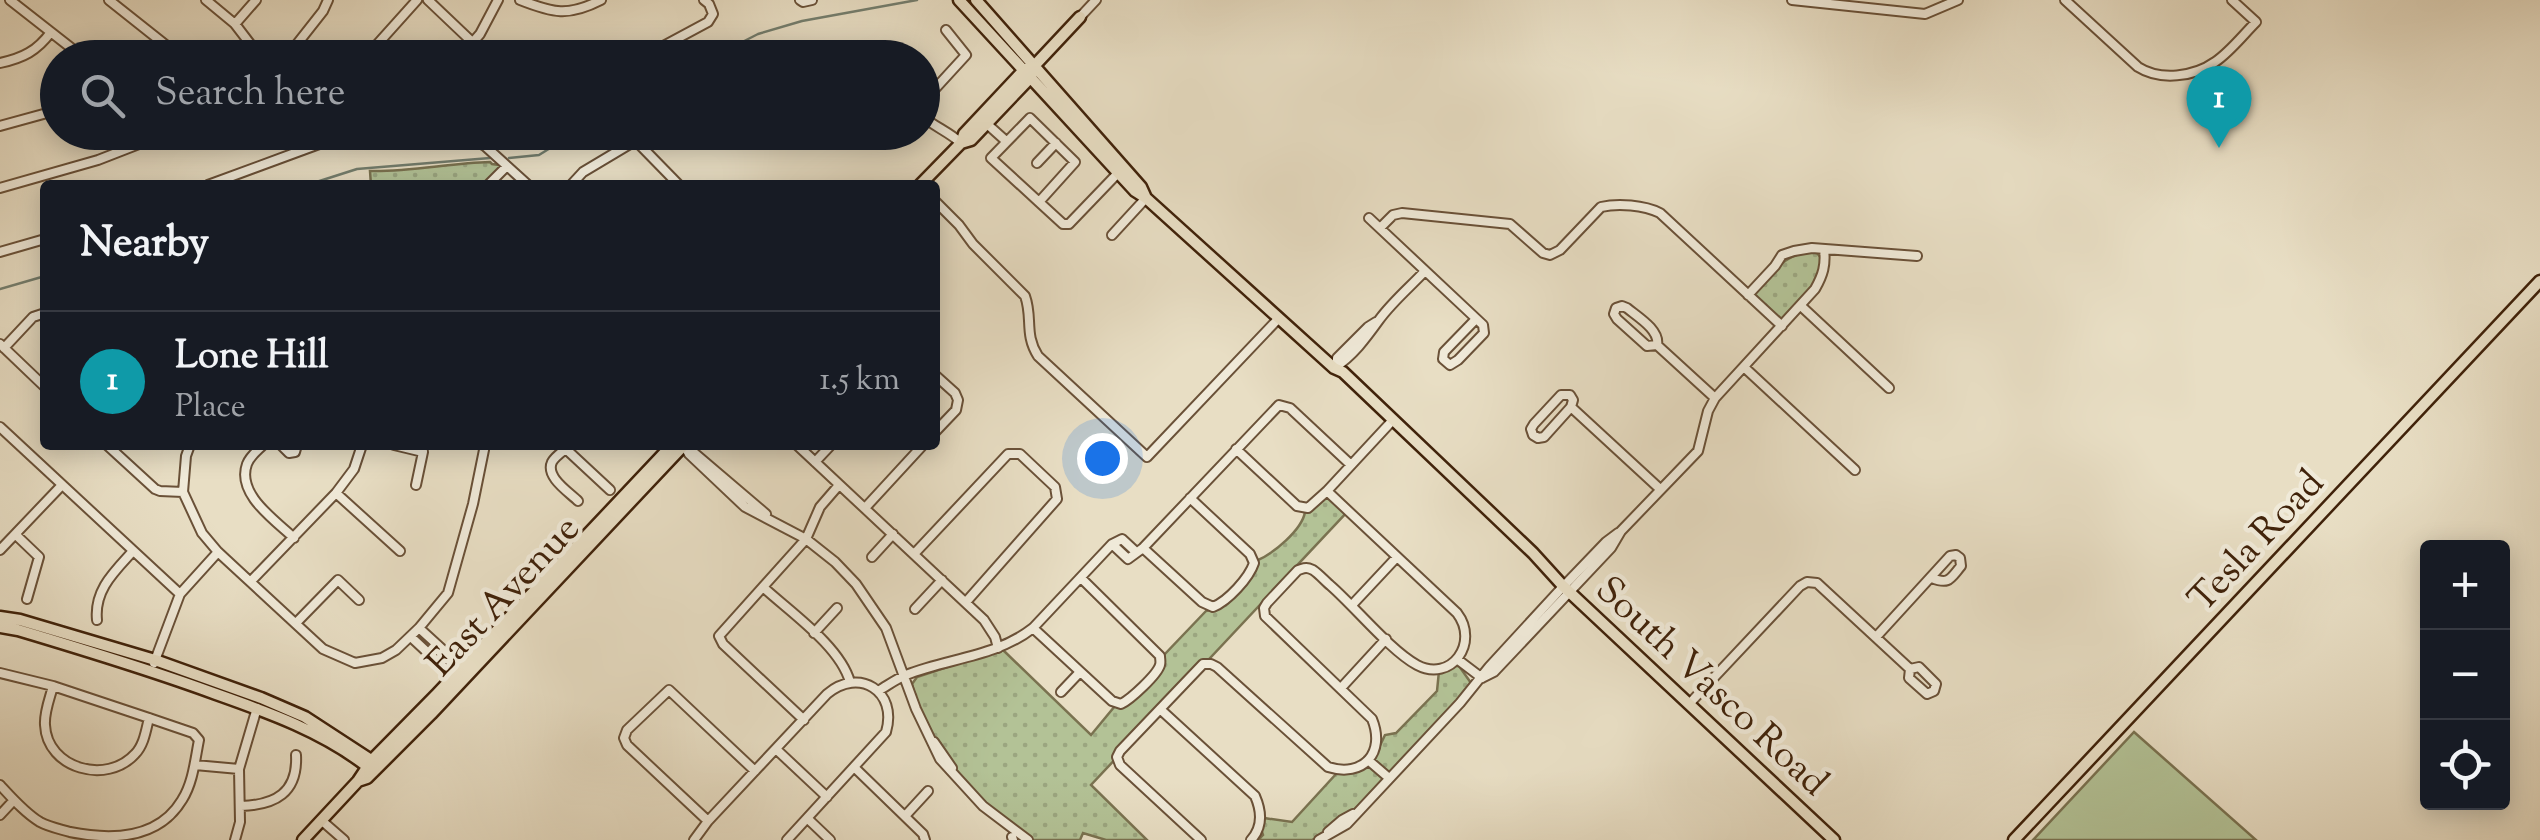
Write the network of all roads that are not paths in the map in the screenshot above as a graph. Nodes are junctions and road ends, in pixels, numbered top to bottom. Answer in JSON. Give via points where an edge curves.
{"nodes":[{"id":1,"x":10,"y":0,"type":"edge"},
{"id":2,"x":108,"y":0,"type":"edge"},
{"id":3,"x":206,"y":0,"type":"edge"},
{"id":4,"x":256,"y":0,"type":"edge"},
{"id":5,"x":328,"y":0,"type":"edge"},
{"id":6,"x":416,"y":0,"type":"edge"},
{"id":7,"x":428,"y":0,"type":"edge"},
{"id":8,"x":498,"y":0,"type":"edge"},
{"id":9,"x":520,"y":0,"type":"edge"},
{"id":10,"x":574,"y":0,"type":"edge"},
{"id":11,"x":601,"y":0,"type":"edge"},
{"id":12,"x":704,"y":0,"type":"edge"},
{"id":13,"x":800,"y":0,"type":"edge"},
{"id":14,"x":812,"y":0,"type":"edge"},
{"id":15,"x":959,"y":0,"type":"edge"},
{"id":16,"x":976,"y":0,"type":"edge"},
{"id":17,"x":1096,"y":0,"type":"edge"},
{"id":18,"x":1792,"y":0,"type":"edge"},
{"id":19,"x":1958,"y":0,"type":"edge"},
{"id":20,"x":2065,"y":0,"type":"edge"},
{"id":21,"x":2232,"y":0,"type":"edge"},
{"id":22,"x":1808,"y":1,"type":"edge"},
{"id":23,"x":576,"y":10,"type":"junction"},
{"id":24,"x":1080,"y":17,"type":"joint"},
{"id":25,"x":235,"y":24,"type":"junction"},
{"id":26,"x":946,"y":30,"type":"dead end"},
{"id":27,"x":51,"y":32,"type":"junction"},
{"id":28,"x":45,"y":40,"type":"edge"},
{"id":29,"x":61,"y":40,"type":"edge"},
{"id":30,"x":159,"y":40,"type":"edge"},
{"id":31,"x":247,"y":40,"type":"edge"},
{"id":32,"x":300,"y":40,"type":"edge"},
{"id":33,"x":381,"y":40,"type":"edge"},
{"id":34,"x":471,"y":40,"type":"edge"},
{"id":35,"x":475,"y":40,"type":"edge"},
{"id":36,"x":674,"y":40,"type":"edge"},
{"id":37,"x":40,"y":45,"type":"edge"},
{"id":38,"x":0,"y":64,"type":"edge"},
{"id":39,"x":1030,"y":71,"type":"junction"},
{"id":40,"x":940,"y":83,"type":"edge"},
{"id":41,"x":40,"y":115,"type":"edge"},
{"id":42,"x":987,"y":124,"type":"junction"},
{"id":43,"x":0,"y":126,"type":"edge"},
{"id":44,"x":940,"y":129,"type":"edge"},
{"id":45,"x":1006,"y":141,"type":"junction"},
{"id":46,"x":1056,"y":144,"type":"junction"},
{"id":47,"x":959,"y":146,"type":"junction"},
{"id":48,"x":128,"y":150,"type":"edge"},
{"id":49,"x":300,"y":150,"type":"edge"},
{"id":50,"x":488,"y":150,"type":"edge"},
{"id":51,"x":621,"y":150,"type":"edge"},
{"id":52,"x":645,"y":150,"type":"edge"},
{"id":53,"x":502,"y":161,"type":"junction"},
{"id":54,"x":1037,"y":163,"type":"dead end"},
{"id":55,"x":1118,"y":173,"type":"junction"},
{"id":56,"x":47,"y":180,"type":"edge"},
{"id":57,"x":221,"y":180,"type":"edge"},
{"id":58,"x":491,"y":180,"type":"edge"},
{"id":59,"x":523,"y":180,"type":"edge"},
{"id":60,"x":575,"y":180,"type":"edge"},
{"id":61,"x":673,"y":180,"type":"edge"},
{"id":62,"x":925,"y":180,"type":"edge"},
{"id":63,"x":40,"y":182,"type":"edge"},
{"id":64,"x":0,"y":188,"type":"edge"},
{"id":65,"x":1146,"y":198,"type":"junction"},
{"id":66,"x":1038,"y":202,"type":"junction"},
{"id":67,"x":940,"y":206,"type":"edge"},
{"id":68,"x":1369,"y":218,"type":"dead end"},
{"id":69,"x":1380,"y":228,"type":"junction"},
{"id":70,"x":1112,"y":235,"type":"dead end"},
{"id":71,"x":40,"y":241,"type":"edge"},
{"id":72,"x":1824,"y":248,"type":"junction"},
{"id":73,"x":0,"y":252,"type":"edge"},
{"id":74,"x":1917,"y":256,"type":"dead end"},
{"id":75,"x":1425,"y":271,"type":"junction"},
{"id":76,"x":2540,"y":281,"type":"edge"},
{"id":77,"x":1748,"y":295,"type":"junction"},
{"id":78,"x":1800,"y":306,"type":"junction"},
{"id":79,"x":40,"y":314,"type":"edge"},
{"id":80,"x":1279,"y":318,"type":"junction"},
{"id":81,"x":1479,"y":322,"type":"junction"},
{"id":82,"x":1782,"y":326,"type":"junction"},
{"id":83,"x":1656,"y":345,"type":"junction"},
{"id":84,"x":2,"y":346,"type":"edge"},
{"id":85,"x":1336,"y":366,"type":"junction"},
{"id":86,"x":1745,"y":368,"type":"junction"},
{"id":87,"x":940,"y":380,"type":"edge"},
{"id":88,"x":40,"y":382,"type":"edge"},
{"id":89,"x":1889,"y":388,"type":"dead end"},
{"id":90,"x":1715,"y":398,"type":"junction"},
{"id":91,"x":1571,"y":407,"type":"junction"},
{"id":92,"x":1390,"y":423,"type":"junction"},
{"id":93,"x":0,"y":427,"type":"edge"},
{"id":94,"x":940,"y":427,"type":"edge"},
{"id":95,"x":1236,"y":449,"type":"junction"},
{"id":96,"x":112,"y":450,"type":"edge"},
{"id":97,"x":188,"y":450,"type":"edge"},
{"id":98,"x":258,"y":450,"type":"edge"},
{"id":99,"x":360,"y":450,"type":"edge"},
{"id":100,"x":415,"y":450,"type":"edge"},
{"id":101,"x":484,"y":450,"type":"edge"},
{"id":102,"x":565,"y":450,"type":"edge"},
{"id":103,"x":571,"y":450,"type":"edge"},
{"id":104,"x":667,"y":450,"type":"edge"},
{"id":105,"x":679,"y":450,"type":"edge"},
{"id":106,"x":686,"y":450,"type":"edge"},
{"id":107,"x":802,"y":450,"type":"edge"},
{"id":108,"x":826,"y":450,"type":"edge"},
{"id":109,"x":918,"y":450,"type":"edge"},
{"id":110,"x":815,"y":462,"type":"junction"},
{"id":111,"x":1351,"y":464,"type":"junction"},
{"id":112,"x":1855,"y":470,"type":"dead end"},
{"id":113,"x":839,"y":484,"type":"junction"},
{"id":114,"x":62,"y":485,"type":"junction"},
{"id":115,"x":416,"y":485,"type":"dead end"},
{"id":116,"x":610,"y":490,"type":"dead end"},
{"id":117,"x":1660,"y":490,"type":"junction"},
{"id":118,"x":1327,"y":491,"type":"junction"},
{"id":119,"x":184,"y":492,"type":"junction"},
{"id":120,"x":336,"y":493,"type":"junction"},
{"id":121,"x":1190,"y":498,"type":"junction"},
{"id":122,"x":578,"y":501,"type":"dead end"},
{"id":123,"x":865,"y":508,"type":"junction"},
{"id":124,"x":893,"y":534,"type":"junction"},
{"id":125,"x":16,"y":535,"type":"junction"},
{"id":126,"x":294,"y":538,"type":"junction"},
{"id":127,"x":806,"y":539,"type":"junction"},
{"id":128,"x":0,"y":550,"type":"edge"},
{"id":129,"x":1140,"y":550,"type":"junction"},
{"id":130,"x":133,"y":551,"type":"junction"},
{"id":131,"x":400,"y":551,"type":"dead end"},
{"id":132,"x":218,"y":552,"type":"junction"},
{"id":133,"x":914,"y":554,"type":"junction"},
{"id":134,"x":872,"y":557,"type":"dead end"},
{"id":135,"x":1396,"y":558,"type":"junction"},
{"id":136,"x":1080,"y":578,"type":"junction"},
{"id":137,"x":1932,"y":578,"type":"dead end"},
{"id":138,"x":942,"y":580,"type":"junction"},
{"id":139,"x":251,"y":581,"type":"junction"},
{"id":140,"x":763,"y":587,"type":"junction"},
{"id":141,"x":1566,"y":589,"type":"junction"},
{"id":142,"x":180,"y":594,"type":"junction"},
{"id":143,"x":27,"y":599,"type":"dead end"},
{"id":144,"x":359,"y":600,"type":"dead end"},
{"id":145,"x":966,"y":602,"type":"junction"},
{"id":146,"x":1352,"y":605,"type":"junction"},
{"id":147,"x":837,"y":608,"type":"dead end"},
{"id":148,"x":915,"y":609,"type":"dead end"},
{"id":149,"x":0,"y":617,"type":"edge"},
{"id":150,"x":96,"y":620,"type":"dead end"},
{"id":151,"x":296,"y":623,"type":"junction"},
{"id":152,"x":0,"y":628,"type":"edge"},
{"id":153,"x":419,"y":628,"type":"junction"},
{"id":154,"x":1033,"y":628,"type":"junction"},
{"id":155,"x":814,"y":633,"type":"junction"},
{"id":156,"x":411,"y":637,"type":"junction"},
{"id":157,"x":1876,"y":637,"type":"junction"},
{"id":158,"x":1386,"y":640,"type":"junction"},
{"id":159,"x":998,"y":648,"type":"junction"},
{"id":160,"x":1458,"y":659,"type":"junction"},
{"id":161,"x":153,"y":665,"type":"junction"},
{"id":162,"x":1910,"y":669,"type":"dead end"},
{"id":163,"x":1080,"y":672,"type":"junction"},
{"id":164,"x":0,"y":673,"type":"edge"},
{"id":165,"x":462,"y":675,"type":"junction"},
{"id":166,"x":905,"y":675,"type":"junction"},
{"id":167,"x":1482,"y":678,"type":"junction"},
{"id":168,"x":850,"y":682,"type":"junction"},
{"id":169,"x":53,"y":686,"type":"junction"},
{"id":170,"x":1341,"y":688,"type":"junction"},
{"id":171,"x":878,"y":692,"type":"junction"},
{"id":172,"x":1061,"y":692,"type":"dead end"},
{"id":173,"x":1690,"y":703,"type":"junction"},
{"id":174,"x":257,"y":708,"type":"junction"},
{"id":175,"x":1160,"y":709,"type":"junction"},
{"id":176,"x":149,"y":718,"type":"junction"},
{"id":177,"x":307,"y":718,"type":"junction"},
{"id":178,"x":804,"y":720,"type":"junction"},
{"id":179,"x":338,"y":747,"type":"junction"},
{"id":180,"x":777,"y":750,"type":"junction"},
{"id":181,"x":296,"y":755,"type":"dead end"},
{"id":182,"x":1368,"y":760,"type":"junction"},
{"id":183,"x":194,"y":765,"type":"junction"},
{"id":184,"x":372,"y":766,"type":"junction"},
{"id":185,"x":855,"y":768,"type":"junction"},
{"id":186,"x":239,"y":769,"type":"junction"},
{"id":187,"x":755,"y":771,"type":"junction"},
{"id":188,"x":1389,"y":778,"type":"junction"},
{"id":189,"x":358,"y":781,"type":"junction"},
{"id":190,"x":0,"y":785,"type":"edge"},
{"id":191,"x":928,"y":790,"type":"dead end"},
{"id":192,"x":827,"y":796,"type":"junction"},
{"id":193,"x":14,"y":800,"type":"junction"},
{"id":194,"x":241,"y":806,"type":"junction"},
{"id":195,"x":0,"y":815,"type":"edge"},
{"id":196,"x":905,"y":816,"type":"junction"},
{"id":197,"x":808,"y":819,"type":"junction"},
{"id":198,"x":321,"y":820,"type":"junction"},
{"id":199,"x":708,"y":821,"type":"junction"},
{"id":200,"x":1011,"y":837,"type":"edge"},
{"id":201,"x":1322,"y":838,"type":"edge"},
{"id":202,"x":1254,"y":839,"type":"edge"},
{"id":203,"x":235,"y":840,"type":"edge"},
{"id":204,"x":303,"y":840,"type":"edge"},
{"id":205,"x":344,"y":840,"type":"edge"},
{"id":206,"x":694,"y":840,"type":"edge"},
{"id":207,"x":787,"y":840,"type":"edge"},
{"id":208,"x":830,"y":840,"type":"edge"},
{"id":209,"x":925,"y":840,"type":"edge"},
{"id":210,"x":1028,"y":840,"type":"edge"},
{"id":211,"x":1201,"y":840,"type":"edge"},
{"id":212,"x":1834,"y":840,"type":"edge"},
{"id":213,"x":2014,"y":840,"type":"edge"}],
"edges":[{"from":1,"to":27,"type":"street"},
{"from":2,"to":30,"type":"street"},
{"from":3,"to":25,"type":"street"},
{"from":4,"to":25,"type":"street"},
{"from":5,"to":32,"type":"street"},
{"from":6,"to":33,"type":"street"},
{"from":7,"to":34,"type":"street"},
{"from":8,"to":35,"type":"street"},
{"from":9,"to":23,"type":"street","via":[[550,12]]},
{"from":10,"to":23,"type":"street"},
{"from":11,"to":23,"type":"street"},
{"from":12,"to":36,"type":"street","via":[[713,14],[708,22]]},
{"from":13,"to":14,"type":"street"},
{"from":15,"to":39,"type":"main road","name":"South Vasco Road"},
{"from":16,"to":39,"type":"main road","name":"South Vasco Road"},
{"from":17,"to":24,"type":"street"},
{"from":18,"to":22,"type":"street"},
{"from":19,"to":22,"type":"street","via":[[1926,14]]},
{"from":20,"to":21,"type":"street","via":[[2138,68],[2170,76],[2216,62],[2256,22]]},
{"from":24,"to":39,"type":"main road"},
{"from":25,"to":31,"type":"street"},
{"from":26,"to":40,"type":"street","via":[[966,56]]},
{"from":27,"to":28,"type":"street"},
{"from":27,"to":29,"type":"street"},
{"from":37,"to":38,"type":"street"},
{"from":39,"to":42,"type":"main road"},
{"from":39,"to":47,"type":"main road"},
{"from":39,"to":55,"type":"main road","name":"South Vasco Road"},
{"from":39,"to":65,"type":"main road","name":"South Vasco Road"},
{"from":41,"to":43,"type":"street"},
{"from":42,"to":45,"type":"street"},
{"from":42,"to":47,"type":"main road"},
{"from":44,"to":47,"type":"street"},
{"from":45,"to":46,"type":"street","via":[[1030,118]]},
{"from":45,"to":66,"type":"street","via":[[991,158]]},
{"from":46,"to":54,"type":"street"},
{"from":46,"to":66,"type":"street","via":[[1075,162]]},
{"from":47,"to":62,"type":"main road"},
{"from":48,"to":56,"type":"street"},
{"from":49,"to":57,"type":"street"},
{"from":50,"to":53,"type":"street"},
{"from":51,"to":60,"type":"street"},
{"from":52,"to":61,"type":"street"},
{"from":53,"to":58,"type":"street"},
{"from":53,"to":59,"type":"street"},
{"from":55,"to":65,"type":"main road","name":"South Vasco Road"},
{"from":55,"to":66,"type":"street","via":[[1070,224]]},
{"from":63,"to":64,"type":"street"},
{"from":65,"to":70,"type":"street"},
{"from":65,"to":80,"type":"main road","name":"South Vasco Road"},
{"from":67,"to":80,"type":"street","via":[[1026,296],[1028,338],[1038,356],[1147,457]]},
{"from":68,"to":69,"type":"street"},
{"from":69,"to":75,"type":"street"},
{"from":69,"to":77,"type":"street","via":[[1402,213],[1510,224],[1550,255],[1601,207],[1650,208]]},
{"from":71,"to":73,"type":"street"},
{"from":72,"to":74,"type":"street"},
{"from":72,"to":77,"type":"street","via":[[1782,255]]},
{"from":72,"to":78,"type":"street","via":[[1823,275]]},
{"from":75,"to":81,"type":"street"},
{"from":75,"to":85,"type":"street"},
{"from":76,"to":213,"type":"main road","name":"Tesla Road"},
{"from":77,"to":82,"type":"street"},
{"from":78,"to":82,"type":"street"},
{"from":78,"to":89,"type":"street"},
{"from":79,"to":84,"type":"street"},
{"from":80,"to":85,"type":"main road","name":"South Vasco Road"},
{"from":81,"to":81,"type":"street","via":[[1484,333],[1458,360],[1446,362],[1444,352]]},
{"from":82,"to":86,"type":"street"},
{"from":83,"to":83,"type":"street","via":[[1646,346],[1617,319],[1616,308],[1628,308],[1656,334]]},
{"from":83,"to":90,"type":"street"},
{"from":84,"to":88,"type":"street"},
{"from":85,"to":92,"type":"main road","name":"South Vasco Road"},
{"from":86,"to":90,"type":"street"},
{"from":86,"to":112,"type":"street"},
{"from":87,"to":94,"type":"street","via":[[958,400]]},
{"from":90,"to":117,"type":"street","via":[[1698,451]]},
{"from":91,"to":91,"type":"street","via":[[1544,437],[1533,435],[1532,426],[1561,395],[1572,396]]},
{"from":91,"to":117,"type":"street"},
{"from":92,"to":111,"type":"street"},
{"from":92,"to":141,"type":"main road","name":"South Vasco Road"},
{"from":93,"to":114,"type":"street"},
{"from":95,"to":111,"type":"street","via":[[1282,405]]},
{"from":95,"to":118,"type":"street","via":[[1302,508]]},
{"from":95,"to":121,"type":"street"},
{"from":96,"to":119,"type":"street","via":[[160,492]]},
{"from":97,"to":119,"type":"street"},
{"from":98,"to":126,"type":"street","via":[[248,460],[248,489]]},
{"from":99,"to":120,"type":"street"},
{"from":100,"to":115,"type":"street","via":[[423,452]]},
{"from":101,"to":153,"type":"street","via":[[453,580]]},
{"from":102,"to":122,"type":"street","via":[[553,460],[552,476]]},
{"from":103,"to":116,"type":"street"},
{"from":104,"to":165,"type":"main road","name":"East Avenue"},
{"from":105,"to":165,"type":"main road","name":"East Avenue"},
{"from":106,"to":127,"type":"street","via":[[745,507]]},
{"from":107,"to":110,"type":"street"},
{"from":108,"to":110,"type":"street"},
{"from":109,"to":123,"type":"street"},
{"from":110,"to":113,"type":"street"},
{"from":111,"to":118,"type":"street"},
{"from":113,"to":123,"type":"street"},
{"from":113,"to":127,"type":"street"},
{"from":114,"to":125,"type":"street"},
{"from":114,"to":130,"type":"street"},
{"from":117,"to":141,"type":"street"},
{"from":118,"to":135,"type":"street"},
{"from":119,"to":132,"type":"street"},
{"from":120,"to":126,"type":"street"},
{"from":120,"to":131,"type":"street"},
{"from":121,"to":129,"type":"street"},
{"from":121,"to":129,"type":"street","via":[[1254,563],[1222,604],[1202,602]]},
{"from":123,"to":124,"type":"street"},
{"from":124,"to":133,"type":"street"},
{"from":124,"to":134,"type":"street"},
{"from":125,"to":128,"type":"street"},
{"from":125,"to":143,"type":"street","via":[[39,557]]},
{"from":126,"to":139,"type":"street"},
{"from":127,"to":140,"type":"street"},
{"from":127,"to":166,"type":"street","via":[[872,605]]},
{"from":129,"to":136,"type":"street","via":[[1128,559],[1112,544]]},
{"from":130,"to":142,"type":"street"},
{"from":130,"to":150,"type":"street","via":[[104,584]]},
{"from":132,"to":139,"type":"street"},
{"from":132,"to":142,"type":"street"},
{"from":133,"to":138,"type":"street"},
{"from":133,"to":145,"type":"street","via":[[1008,454],[1020,454],[1055,486],[1057,499]]},
{"from":135,"to":146,"type":"street"},
{"from":135,"to":160,"type":"street","via":[[1462,619],[1466,636]]},
{"from":136,"to":154,"type":"street"},
{"from":136,"to":163,"type":"street","via":[[1161,661],[1122,704]]},
{"from":137,"to":157,"type":"street"},
{"from":138,"to":145,"type":"street"},
{"from":138,"to":148,"type":"street"},
{"from":139,"to":151,"type":"street"},
{"from":140,"to":155,"type":"street"},
{"from":140,"to":178,"type":"street","via":[[719,636]]},
{"from":141,"to":167,"type":"street"},
{"from":141,"to":173,"type":"main road","name":"South Vasco Road"},
{"from":142,"to":161,"type":"street"},
{"from":144,"to":151,"type":"street","via":[[338,580]]},
{"from":145,"to":159,"type":"street","via":[[990,626]]},
{"from":146,"to":158,"type":"street"},
{"from":146,"to":170,"type":"street","via":[[1302,568],[1264,608],[1264,616]]},
{"from":147,"to":155,"type":"street"},
{"from":149,"to":161,"type":"main road"},
{"from":151,"to":156,"type":"street","via":[[323,648],[356,663],[382,658]]},
{"from":152,"to":161,"type":"main road"},
{"from":153,"to":156,"type":"street"},
{"from":153,"to":165,"type":"street"},
{"from":154,"to":159,"type":"street"},
{"from":154,"to":163,"type":"street"},
{"from":155,"to":168,"type":"street"},
{"from":156,"to":165,"type":"street"},
{"from":157,"to":162,"type":"street"},
{"from":157,"to":173,"type":"street","via":[[1818,583],[1800,586]]},
{"from":158,"to":160,"type":"street","via":[[1420,667],[1440,668]]},
{"from":158,"to":170,"type":"street"},
{"from":159,"to":166,"type":"street"},
{"from":160,"to":167,"type":"street"},
{"from":161,"to":174,"type":"main road"},
{"from":161,"to":177,"type":"main road"},
{"from":163,"to":172,"type":"street"},
{"from":164,"to":169,"type":"street"},
{"from":165,"to":184,"type":"main road","name":"East Avenue"},
{"from":166,"to":171,"type":"street"},
{"from":166,"to":200,"type":"street","via":[[940,759]]},
{"from":167,"to":188,"type":"street"},
{"from":168,"to":171,"type":"street"},
{"from":168,"to":178,"type":"street","via":[[836,687]]},
{"from":169,"to":176,"type":"street"},
{"from":169,"to":176,"type":"street","via":[[44,728],[53,749],[76,766],[119,766],[139,749]]},
{"from":170,"to":182,"type":"street","via":[[1376,726]]},
{"from":171,"to":185,"type":"street","via":[[888,711],[886,732]]},
{"from":173,"to":212,"type":"main road","name":"South Vasco Road"},
{"from":174,"to":177,"type":"main road"},
{"from":174,"to":179,"type":"main road"},
{"from":174,"to":186,"type":"street"},
{"from":175,"to":182,"type":"street","via":[[1207,663],[1328,767],[1351,770]]},
{"from":175,"to":202,"type":"street","via":[[1255,796],[1260,813]]},
{"from":175,"to":211,"type":"street","via":[[1117,757]]},
{"from":176,"to":183,"type":"street","via":[[197,736]]},
{"from":177,"to":184,"type":"main road"},
{"from":178,"to":180,"type":"street"},
{"from":179,"to":184,"type":"main road"},
{"from":179,"to":189,"type":"main road"},
{"from":180,"to":187,"type":"street"},
{"from":180,"to":192,"type":"street"},
{"from":181,"to":194,"type":"street","via":[[295,775],[282,794]]},
{"from":182,"to":188,"type":"street"},
{"from":183,"to":186,"type":"street"},
{"from":183,"to":193,"type":"street","via":[[175,810],[148,829],[118,838],[51,827]]},
{"from":184,"to":189,"type":"main road","name":"East Avenue"},
{"from":185,"to":192,"type":"street"},
{"from":185,"to":196,"type":"street"},
{"from":186,"to":194,"type":"street"},
{"from":187,"to":199,"type":"street"},
{"from":187,"to":199,"type":"street","via":[[669,690],[627,730],[627,746]]},
{"from":188,"to":201,"type":"street","via":[[1347,824]]},
{"from":189,"to":198,"type":"main road","name":"East Avenue"},
{"from":190,"to":193,"type":"street"},
{"from":191,"to":196,"type":"street"},
{"from":192,"to":197,"type":"street"},
{"from":193,"to":195,"type":"street"},
{"from":194,"to":203,"type":"street"},
{"from":196,"to":209,"type":"street"},
{"from":197,"to":207,"type":"street"},
{"from":197,"to":208,"type":"street"},
{"from":198,"to":204,"type":"main road","name":"East Avenue"},
{"from":198,"to":205,"type":"street"},
{"from":199,"to":206,"type":"street"},
{"from":200,"to":210,"type":"street"}]}
